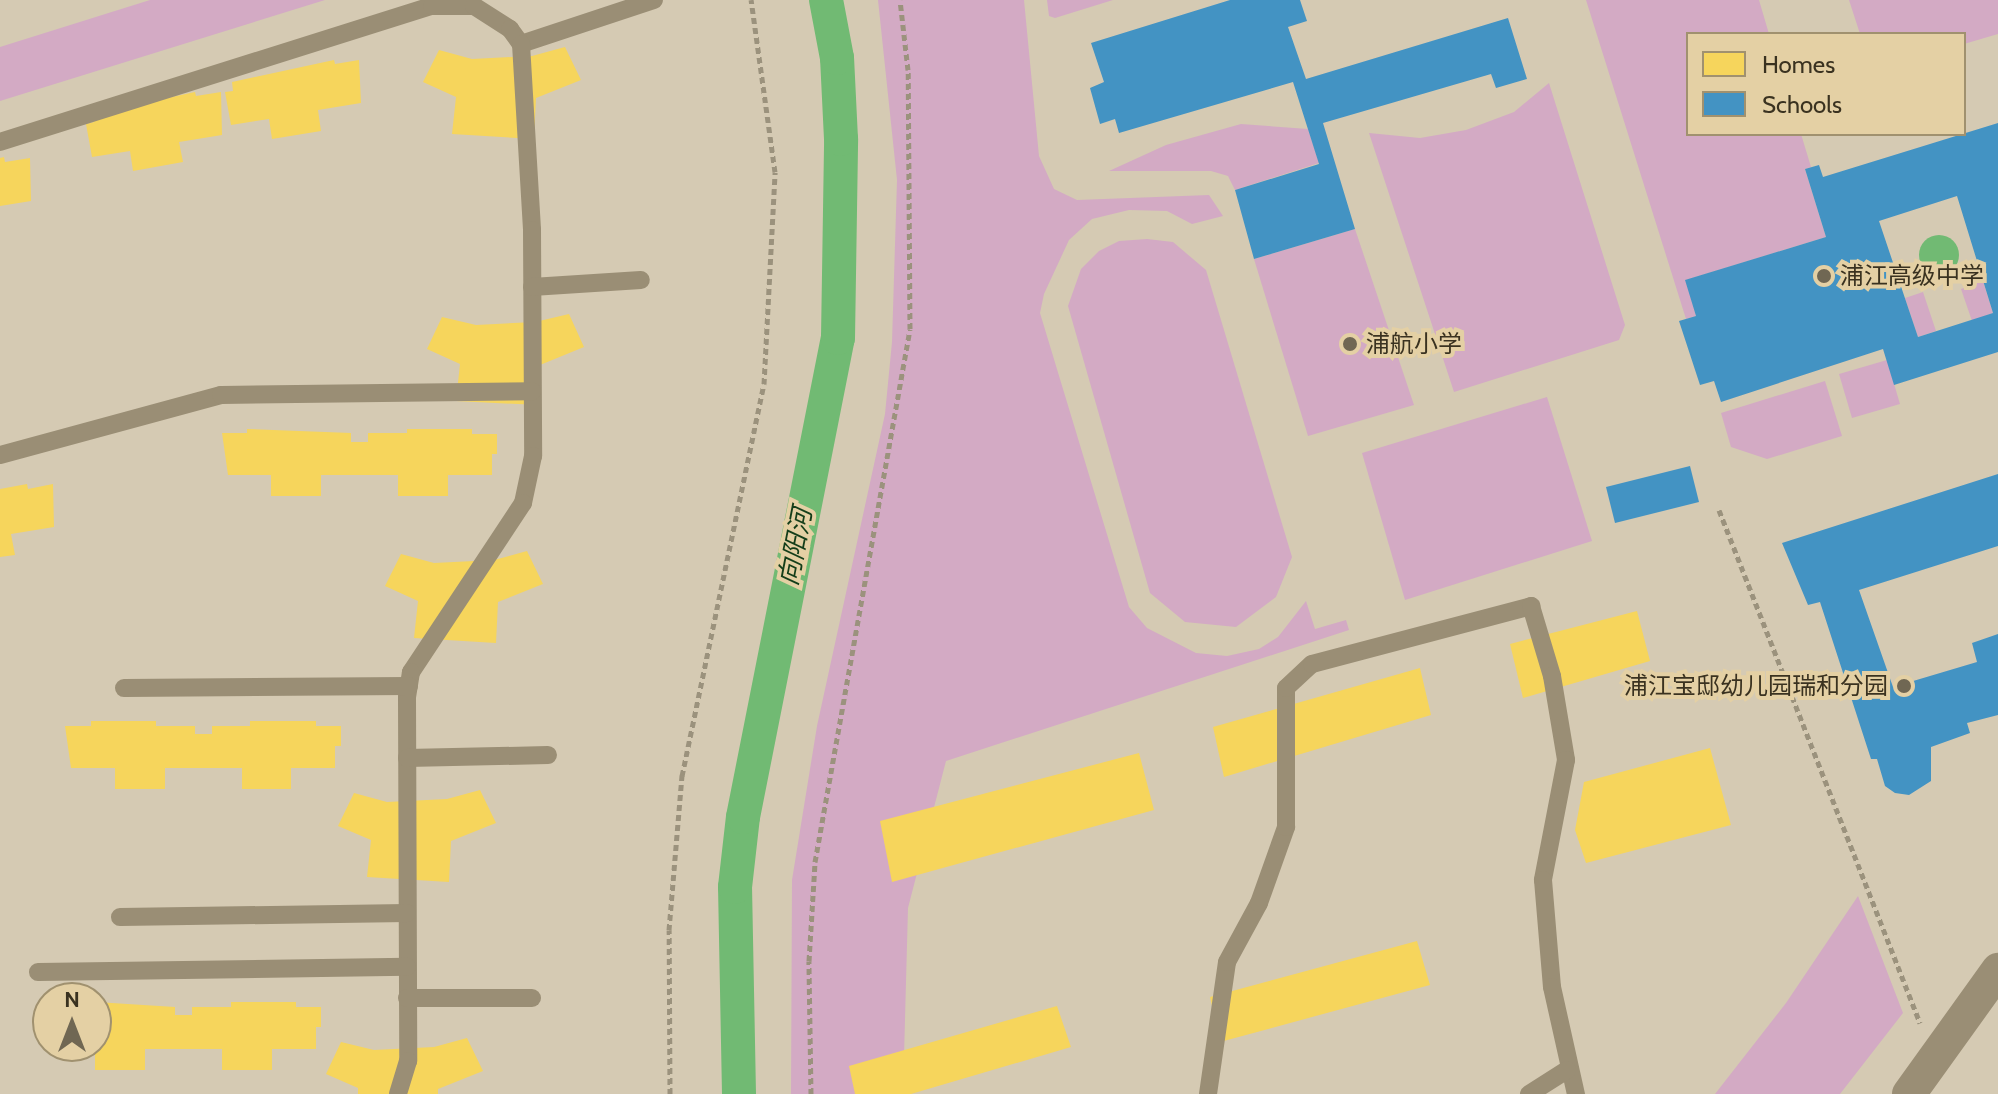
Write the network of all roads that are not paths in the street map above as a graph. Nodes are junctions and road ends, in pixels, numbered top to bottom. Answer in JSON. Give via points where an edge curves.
{"nodes":[{"id":1,"x":654,"y":0,"type":"edge"},
{"id":2,"x":521,"y":44,"type":"junction"},
{"id":3,"x":0,"y":142,"type":"edge"},
{"id":4,"x":641,"y":280,"type":"dead end"},
{"id":5,"x":532,"y":287,"type":"junction"},
{"id":6,"x":532,"y":391,"type":"junction"},
{"id":7,"x":0,"y":455,"type":"edge"},
{"id":8,"x":409,"y":686,"type":"junction"},
{"id":9,"x":124,"y":688,"type":"dead end"},
{"id":10,"x":548,"y":755,"type":"dead end"},
{"id":11,"x":407,"y":758,"type":"junction"},
{"id":12,"x":407,"y":913,"type":"junction"},
{"id":13,"x":120,"y":917,"type":"dead end"},
{"id":14,"x":407,"y":967,"type":"junction"},
{"id":15,"x":1998,"y":970,"type":"edge"},
{"id":16,"x":38,"y":972,"type":"dead end"},
{"id":17,"x":407,"y":998,"type":"junction"},
{"id":18,"x":532,"y":998,"type":"dead end"},
{"id":19,"x":1567,"y":1070,"type":"junction"},
{"id":20,"x":398,"y":1094,"type":"edge"},
{"id":21,"x":1208,"y":1094,"type":"edge"},
{"id":22,"x":1529,"y":1094,"type":"edge"},
{"id":23,"x":1576,"y":1094,"type":"edge"},
{"id":24,"x":1909,"y":1094,"type":"edge"}],
"edges":[{"from":1,"to":2,"type":"lane"},
{"from":2,"to":3,"type":"lane","via":[[510,29],[474,6],[432,6]]},
{"from":2,"to":5,"type":"lane"},
{"from":4,"to":5,"type":"lane"},
{"from":5,"to":6,"type":"lane"},
{"from":6,"to":7,"type":"lane","via":[[232,394]]},
{"from":6,"to":8,"type":"lane","via":[[533,456],[523,503],[421,651]]},
{"from":8,"to":9,"type":"lane"},
{"from":8,"to":11,"type":"lane"},
{"from":10,"to":11,"type":"lane"},
{"from":11,"to":12,"type":"lane"},
{"from":12,"to":13,"type":"lane"},
{"from":12,"to":14,"type":"lane"},
{"from":14,"to":16,"type":"lane"},
{"from":14,"to":17,"type":"lane"},
{"from":15,"to":24,"type":"street"},
{"from":17,"to":18,"type":"lane"},
{"from":17,"to":20,"type":"lane","via":[[408,1061]]},
{"from":19,"to":21,"type":"lane","via":[[1552,987],[1543,880],[1566,760],[1552,676],[1531,606],[1312,664],[1286,688],[1286,827],[1259,903],[1227,962]]},
{"from":19,"to":22,"type":"lane"},
{"from":19,"to":23,"type":"lane"}]}
